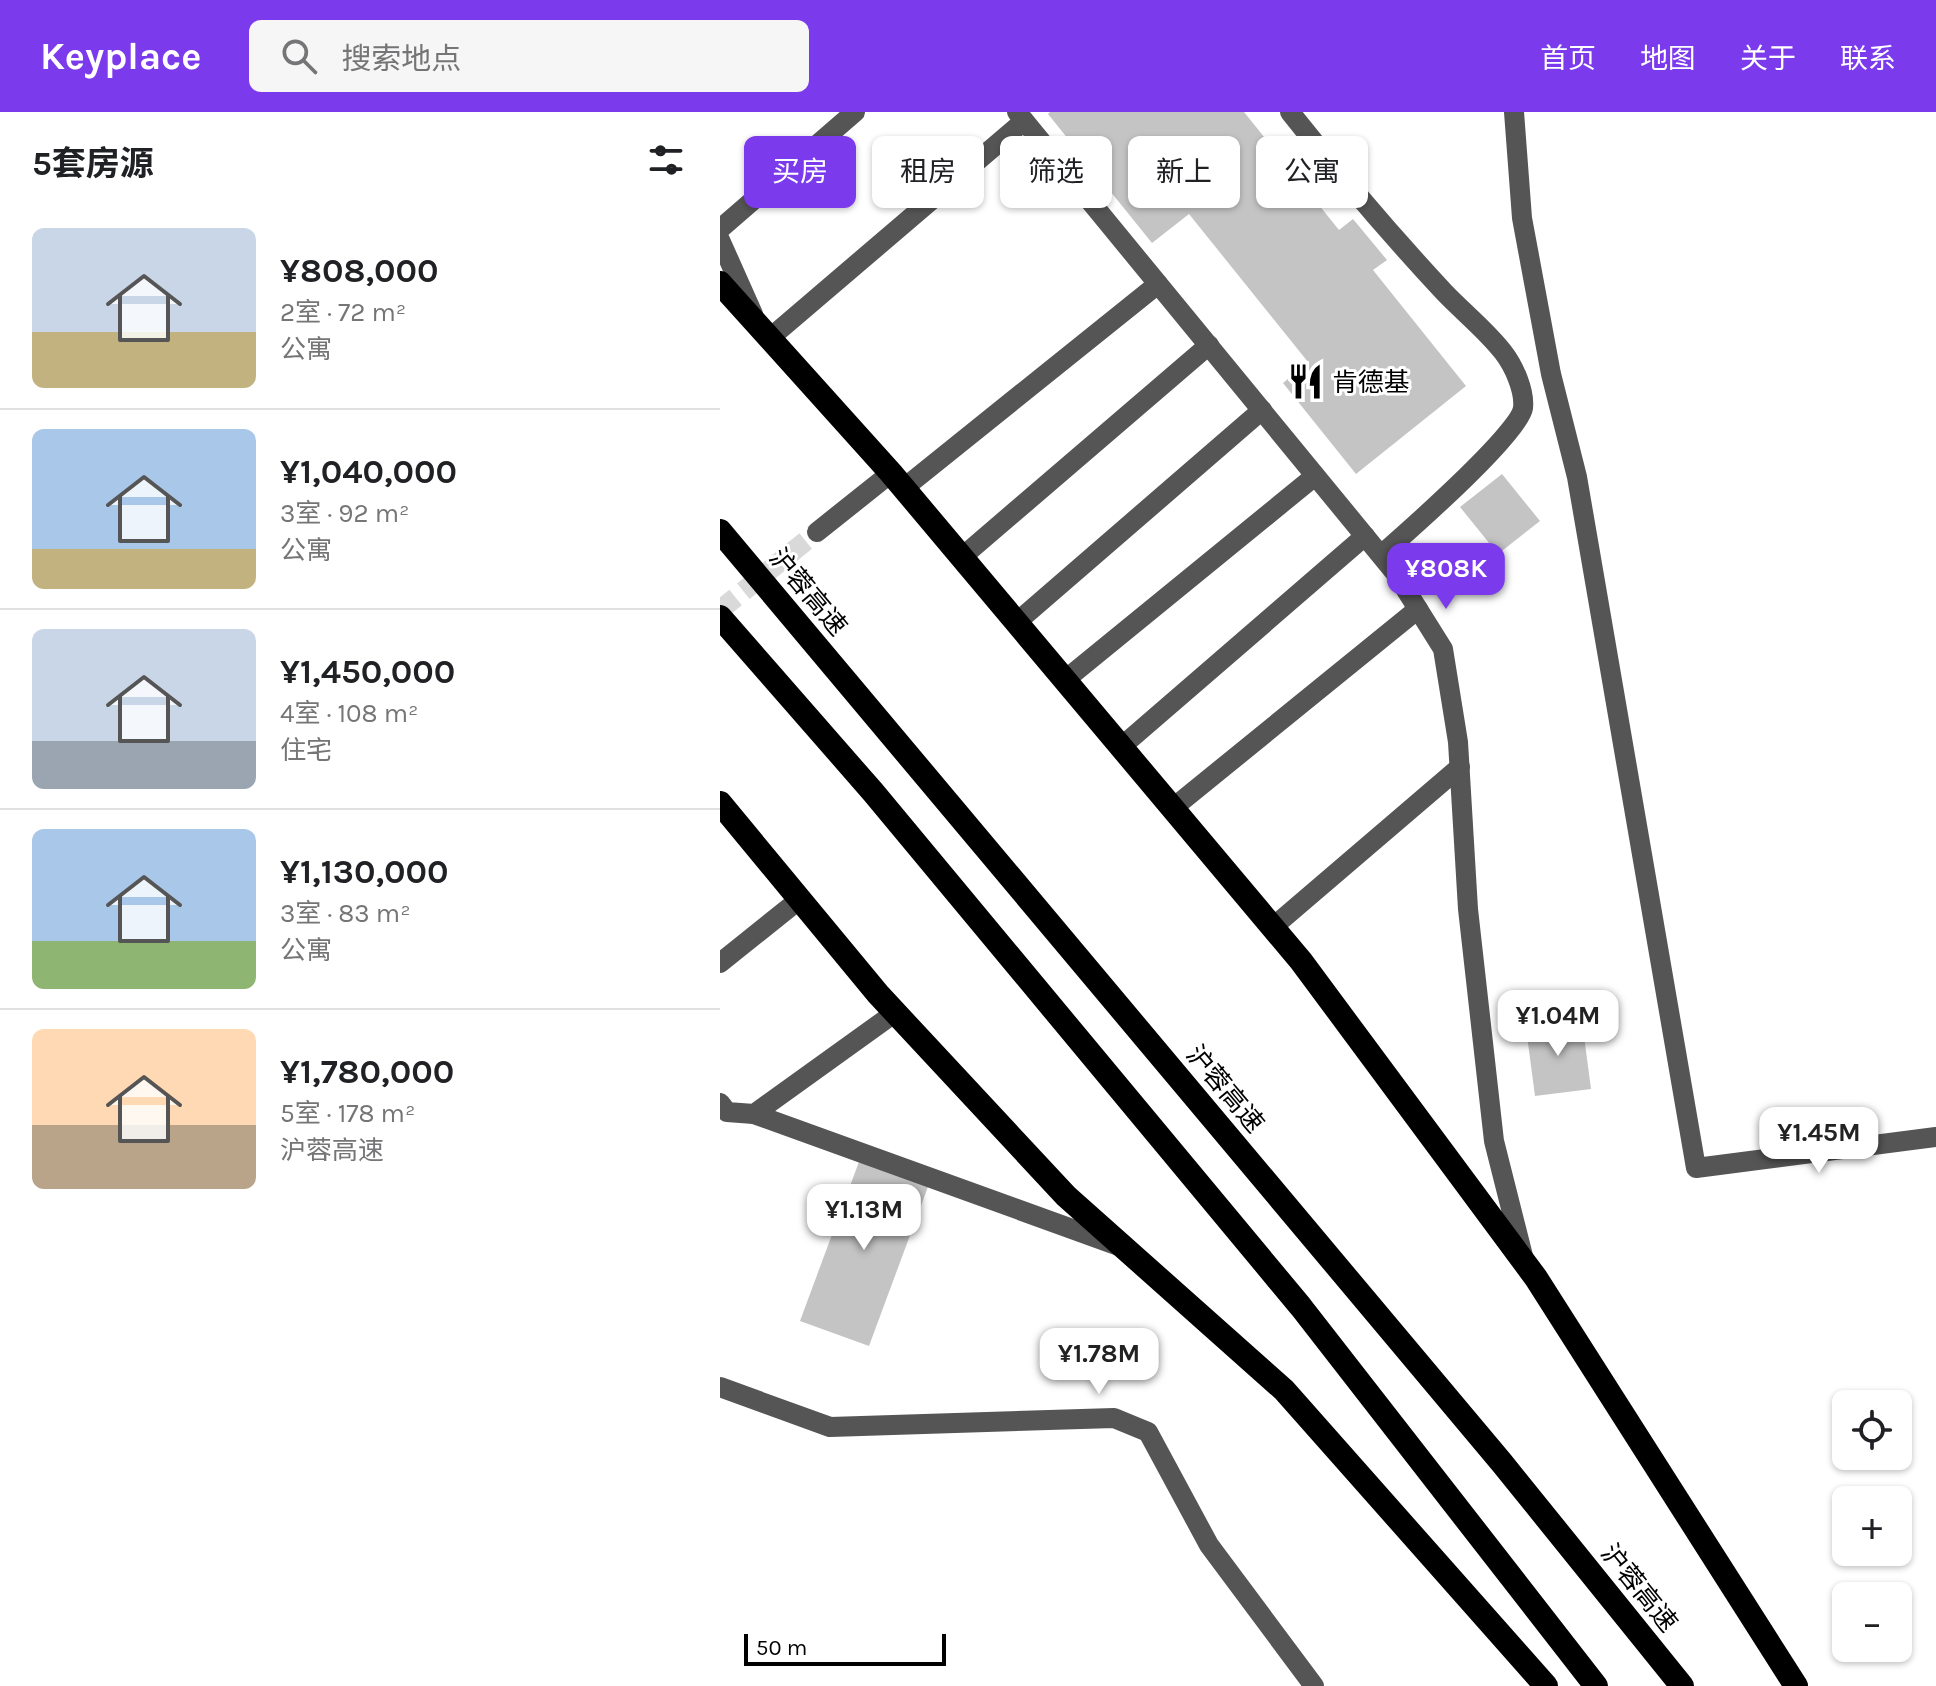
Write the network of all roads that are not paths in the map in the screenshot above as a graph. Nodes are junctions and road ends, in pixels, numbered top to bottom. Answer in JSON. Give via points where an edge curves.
{"nodes":[{"id":1,"x":855,"y":112,"type":"edge"},
{"id":2,"x":1290,"y":112,"type":"edge"},
{"id":3,"x":1514,"y":112,"type":"edge"},
{"id":4,"x":1020,"y":116,"type":"edge"},
{"id":5,"x":720,"y":229,"type":"edge"},
{"id":6,"x":720,"y":240,"type":"edge"},
{"id":7,"x":720,"y":283,"type":"edge"},
{"id":8,"x":1158,"y":284,"type":"junction"},
{"id":9,"x":764,"y":332,"type":"junction"},
{"id":10,"x":1209,"y":345,"type":"junction"},
{"id":11,"x":1262,"y":410,"type":"junction"},
{"id":12,"x":1315,"y":476,"type":"junction"},
{"id":13,"x":898,"y":480,"type":"junction"},
{"id":14,"x":720,"y":531,"type":"edge"},
{"id":15,"x":817,"y":532,"type":"tunnel mouth"},
{"id":16,"x":1365,"y":536,"type":"junction"},
{"id":17,"x":1381,"y":555,"type":"junction"},
{"id":18,"x":962,"y":557,"type":"junction"},
{"id":19,"x":1418,"y":609,"type":"junction"},
{"id":20,"x":720,"y":617,"type":"edge"},
{"id":21,"x":1017,"y":622,"type":"junction"},
{"id":22,"x":1065,"y":680,"type":"junction"},
{"id":23,"x":1121,"y":747,"type":"junction"},
{"id":24,"x":1460,"y":767,"type":"junction"},
{"id":25,"x":720,"y":803,"type":"edge"},
{"id":26,"x":1173,"y":808,"type":"junction"},
{"id":27,"x":800,"y":899,"type":"junction"},
{"id":28,"x":1273,"y":927,"type":"junction"},
{"id":29,"x":720,"y":963,"type":"edge"},
{"id":30,"x":896,"y":1012,"type":"junction"},
{"id":31,"x":720,"y":1103,"type":"edge"},
{"id":32,"x":754,"y":1114,"type":"junction"},
{"id":33,"x":1936,"y":1137,"type":"edge"},
{"id":34,"x":1125,"y":1248,"type":"junction"},
{"id":35,"x":1525,"y":1264,"type":"junction"},
{"id":36,"x":720,"y":1387,"type":"edge"},
{"id":37,"x":1314,"y":1686,"type":"edge"},
{"id":38,"x":1546,"y":1686,"type":"edge"},
{"id":39,"x":1596,"y":1686,"type":"edge"},
{"id":40,"x":1682,"y":1686,"type":"edge"},
{"id":41,"x":1796,"y":1686,"type":"edge"}],
"edges":[{"from":1,"to":5,"type":"street"},
{"from":2,"to":17,"type":"street","via":[[1345,181],[1504,353],[1522,390],[1523,410],[1509,433]]},
{"from":3,"to":33,"type":"street","via":[[1522,218],[1551,374],[1577,477],[1696,1168]]},
{"from":4,"to":8,"type":"street"},
{"from":4,"to":9,"type":"street"},
{"from":6,"to":9,"type":"street"},
{"from":7,"to":9,"type":"highway"},
{"from":8,"to":10,"type":"street"},
{"from":8,"to":13,"type":"street"},
{"from":9,"to":13,"type":"highway"},
{"from":10,"to":11,"type":"street"},
{"from":10,"to":18,"type":"street"},
{"from":11,"to":12,"type":"street"},
{"from":11,"to":21,"type":"street"},
{"from":12,"to":16,"type":"street"},
{"from":12,"to":22,"type":"street"},
{"from":13,"to":15,"type":"street"},
{"from":13,"to":18,"type":"highway"},
{"from":14,"to":40,"type":"highway","name":"沪蓉高速","via":[[1502,1463]]},
{"from":16,"to":17,"type":"street"},
{"from":16,"to":23,"type":"street"},
{"from":17,"to":19,"type":"street"},
{"from":18,"to":21,"type":"highway"},
{"from":19,"to":24,"type":"street","via":[[1443,649]]},
{"from":19,"to":26,"type":"street"},
{"from":20,"to":39,"type":"highway","via":[[873,792],[1301,1307]]},
{"from":21,"to":22,"type":"highway"},
{"from":22,"to":23,"type":"highway"},
{"from":23,"to":26,"type":"highway"},
{"from":24,"to":28,"type":"street"},
{"from":24,"to":35,"type":"street","via":[[1468,909],[1494,1141]]},
{"from":25,"to":27,"type":"highway"},
{"from":26,"to":28,"type":"highway"},
{"from":27,"to":29,"type":"street"},
{"from":27,"to":30,"type":"highway"},
{"from":28,"to":35,"type":"highway"},
{"from":30,"to":32,"type":"street"},
{"from":30,"to":34,"type":"highway","via":[[1066,1196]]},
{"from":31,"to":32,"type":"street","via":[[727,1112]]},
{"from":32,"to":34,"type":"street"},
{"from":34,"to":38,"type":"highway","via":[[1284,1390]]},
{"from":35,"to":41,"type":"highway"},
{"from":36,"to":37,"type":"street","via":[[830,1427],[1114,1418],[1148,1432],[1209,1545]]}]}
